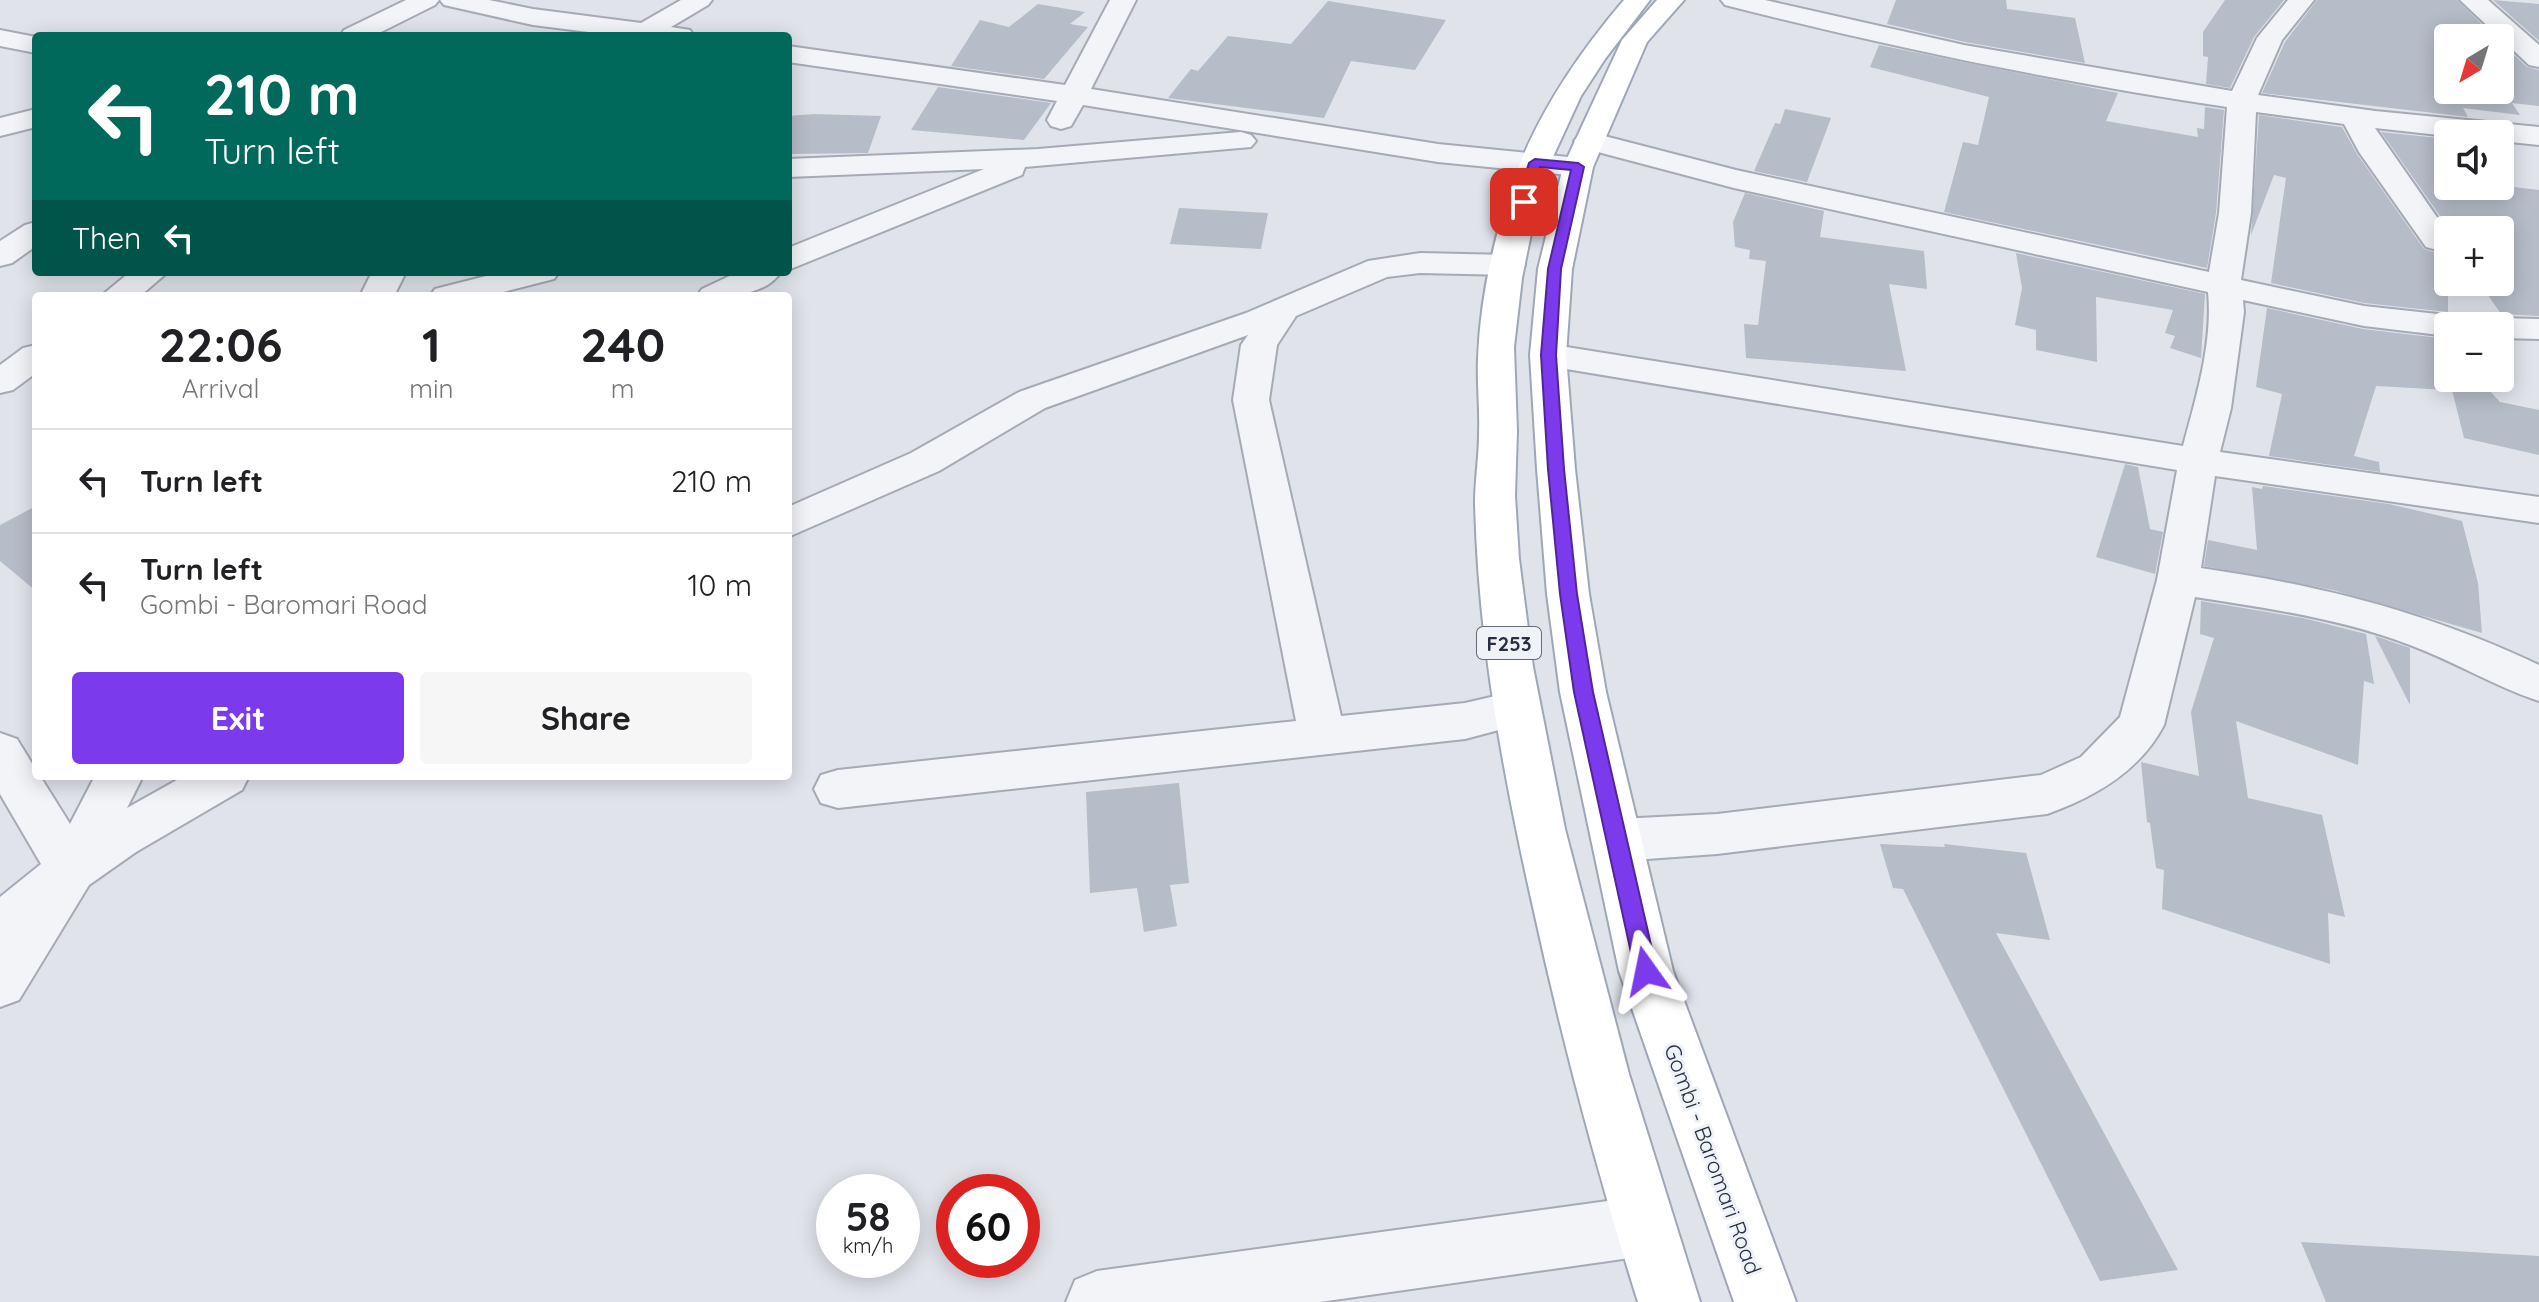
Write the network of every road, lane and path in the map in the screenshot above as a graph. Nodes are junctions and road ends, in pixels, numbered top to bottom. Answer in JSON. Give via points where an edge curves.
{"nodes":[{"id":1,"x":426,"y":0,"type":"edge"},
{"id":2,"x":453,"y":0,"type":"edge"},
{"id":3,"x":699,"y":0,"type":"edge"},
{"id":4,"x":1123,"y":0,"type":"edge"},
{"id":5,"x":1637,"y":0,"type":"edge"},
{"id":6,"x":1671,"y":0,"type":"edge"},
{"id":7,"x":1734,"y":0,"type":"edge"},
{"id":8,"x":2301,"y":0,"type":"edge"},
{"id":9,"x":2473,"y":0,"type":"edge"},
{"id":10,"x":533,"y":17,"type":"junction"},
{"id":11,"x":361,"y":32,"type":"edge"},
{"id":12,"x":514,"y":32,"type":"edge"},
{"id":13,"x":634,"y":32,"type":"edge"},
{"id":14,"x":643,"y":32,"type":"edge"},
{"id":15,"x":0,"y":38,"type":"edge"},
{"id":16,"x":32,"y":44,"type":"edge"},
{"id":17,"x":792,"y":55,"type":"edge"},
{"id":18,"x":2539,"y":59,"type":"edge"},
{"id":19,"x":1074,"y":95,"type":"junction"},
{"id":20,"x":2241,"y":101,"type":"junction"},
{"id":21,"x":2355,"y":118,"type":"junction"},
{"id":22,"x":32,"y":119,"type":"edge"},
{"id":23,"x":0,"y":127,"type":"edge"},
{"id":24,"x":1326,"y":136,"type":"junction"},
{"id":25,"x":2534,"y":141,"type":"edge"},
{"id":26,"x":1583,"y":154,"type":"junction"},
{"id":27,"x":1038,"y":158,"type":"junction"},
{"id":28,"x":1535,"y":163,"type":"junction"},
{"id":29,"x":792,"y":168,"type":"edge"},
{"id":30,"x":32,"y":235,"type":"edge"},
{"id":31,"x":2434,"y":236,"type":"edge"},
{"id":32,"x":0,"y":256,"type":"edge"},
{"id":33,"x":792,"y":260,"type":"edge"},
{"id":34,"x":1509,"y":265,"type":"junction"},
{"id":35,"x":526,"y":276,"type":"edge"},
{"id":36,"x":757,"y":276,"type":"edge"},
{"id":37,"x":773,"y":276,"type":"edge"},
{"id":38,"x":2224,"y":285,"type":"junction"},
{"id":39,"x":463,"y":292,"type":"edge"},
{"id":40,"x":723,"y":292,"type":"edge"},
{"id":41,"x":759,"y":292,"type":"edge"},
{"id":42,"x":1284,"y":309,"type":"junction"},
{"id":43,"x":2434,"y":324,"type":"edge"},
{"id":44,"x":2514,"y":328,"type":"edge"},
{"id":45,"x":2539,"y":329,"type":"edge"},
{"id":46,"x":1548,"y":355,"type":"junction"},
{"id":47,"x":32,"y":359,"type":"edge"},
{"id":48,"x":0,"y":382,"type":"edge"},
{"id":49,"x":2198,"y":461,"type":"junction"},
{"id":50,"x":2539,"y":510,"type":"edge"},
{"id":51,"x":792,"y":521,"type":"edge"},
{"id":52,"x":2178,"y":580,"type":"junction"},
{"id":53,"x":2539,"y":684,"type":"edge"},
{"id":54,"x":1517,"y":709,"type":"junction"},
{"id":55,"x":1322,"y":736,"type":"junction"},
{"id":56,"x":0,"y":752,"type":"edge"},
{"id":57,"x":117,"y":780,"type":"edge"},
{"id":58,"x":167,"y":780,"type":"edge"},
{"id":59,"x":218,"y":780,"type":"edge"},
{"id":60,"x":838,"y":789,"type":"dead end"},
{"id":61,"x":119,"y":837,"type":"junction"},
{"id":62,"x":1619,"y":840,"type":"junction"},
{"id":63,"x":71,"y":870,"type":"junction"},
{"id":64,"x":0,"y":928,"type":"edge"},
{"id":65,"x":0,"y":983,"type":"edge"},
{"id":66,"x":1644,"y":1226,"type":"junction"},
{"id":67,"x":1097,"y":1302,"type":"edge"},
{"id":68,"x":1669,"y":1302,"type":"edge"},
{"id":69,"x":1765,"y":1302,"type":"edge"}],
"edges":[{"from":1,"to":11,"type":"street"},
{"from":2,"to":10,"type":"street"},
{"from":3,"to":14,"type":"street"},
{"from":4,"to":19,"type":"street"},
{"from":5,"to":28,"type":"main road","number":"F253","via":[[1572,84]]},
{"from":6,"to":26,"type":"main road","name":"Gombi - Baromari Road","number":"F253","via":[[1635,40]]},
{"from":7,"to":20,"type":"street","via":[[1965,54]]},
{"from":8,"to":20,"type":"street","via":[[2270,38]]},
{"from":9,"to":18,"type":"street"},
{"from":10,"to":12,"type":"street"},
{"from":10,"to":13,"type":"street"},
{"from":15,"to":16,"type":"street"},
{"from":17,"to":19,"type":"street"},
{"from":19,"to":24,"type":"street"},
{"from":19,"to":27,"type":"street"},
{"from":20,"to":21,"type":"street"},
{"from":20,"to":38,"type":"street","via":[[2235,213]]},
{"from":21,"to":25,"type":"street"},
{"from":21,"to":31,"type":"street"},
{"from":22,"to":23,"type":"street"},
{"from":24,"to":27,"type":"street"},
{"from":24,"to":28,"type":"street"},
{"from":26,"to":28,"type":"street"},
{"from":26,"to":38,"type":"street","via":[[1734,179]]},
{"from":26,"to":46,"type":"main road","name":"Gombi - Baromari Road","number":"F253","via":[[1555,269]]},
{"from":27,"to":29,"type":"street"},
{"from":27,"to":33,"type":"street"},
{"from":28,"to":34,"type":"main road","number":"F253"},
{"from":30,"to":32,"type":"street"},
{"from":34,"to":42,"type":"street","via":[[1420,263],[1380,268]]},
{"from":34,"to":54,"type":"main road","number":"F253","via":[[1496,347],[1495,502]]},
{"from":35,"to":39,"type":"street"},
{"from":36,"to":40,"type":"street"},
{"from":37,"to":41,"type":"street"},
{"from":38,"to":43,"type":"street","via":[[2364,316]]},
{"from":38,"to":49,"type":"street","via":[[2227,312]]},
{"from":42,"to":51,"type":"street","via":[[1032,400],[925,462]]},
{"from":42,"to":55,"type":"street","via":[[1259,345],[1251,400]]},
{"from":44,"to":45,"type":"street"},
{"from":46,"to":49,"type":"street"},
{"from":46,"to":62,"type":"main road","name":"Gombi - Baromari Road","number":"F253","via":[[1570,608],[1583,692]]},
{"from":47,"to":48,"type":"street"},
{"from":49,"to":50,"type":"street"},
{"from":49,"to":52,"type":"street"},
{"from":52,"to":53,"type":"street","via":[[2352,611],[2412,629]]},
{"from":52,"to":62,"type":"street","via":[[2141,725],[2098,770],[2047,794],[1717,834]]},
{"from":54,"to":55,"type":"street","via":[[1465,721]]},
{"from":54,"to":66,"type":"main road","number":"F253","via":[[1579,992]]},
{"from":55,"to":60,"type":"street"},
{"from":56,"to":63,"type":"street"},
{"from":57,"to":63,"type":"street"},
{"from":58,"to":61,"type":"street"},
{"from":59,"to":61,"type":"street"},
{"from":61,"to":63,"type":"street"},
{"from":62,"to":69,"type":"main road","name":"Gombi - Baromari Road","number":"F253","via":[[1646,971]]},
{"from":63,"to":64,"type":"street"},
{"from":63,"to":65,"type":"street"},
{"from":66,"to":67,"type":"street"},
{"from":66,"to":68,"type":"main road","number":"F253"}]}
